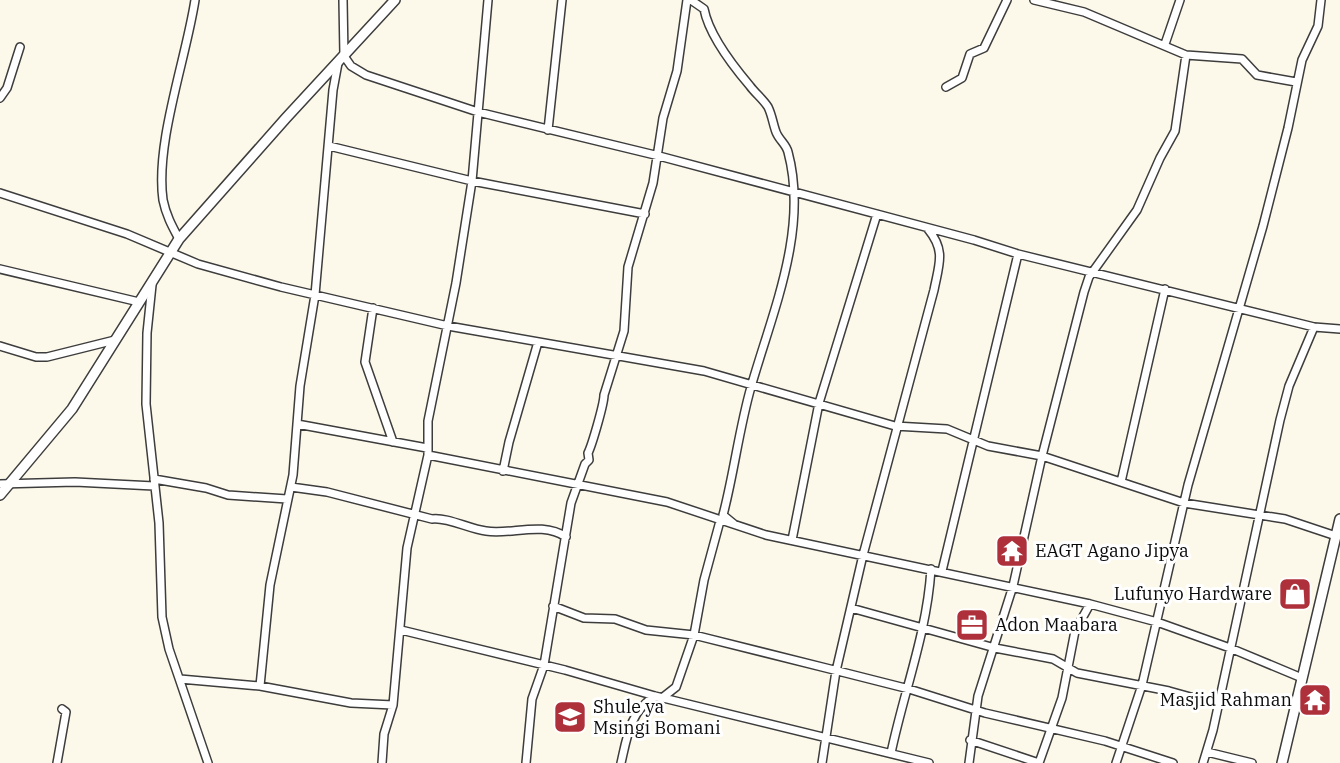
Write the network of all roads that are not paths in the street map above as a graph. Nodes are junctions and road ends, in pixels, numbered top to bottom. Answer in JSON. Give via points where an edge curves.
{"nodes":[{"id":1,"x":195,"y":0,"type":"edge"},
{"id":2,"x":343,"y":0,"type":"edge"},
{"id":3,"x":395,"y":0,"type":"edge"},
{"id":4,"x":488,"y":0,"type":"edge"},
{"id":5,"x":562,"y":0,"type":"edge"},
{"id":6,"x":689,"y":0,"type":"edge"},
{"id":7,"x":1007,"y":0,"type":"edge"},
{"id":8,"x":1034,"y":0,"type":"edge"},
{"id":9,"x":1179,"y":0,"type":"edge"},
{"id":10,"x":1321,"y":0,"type":"edge"},
{"id":11,"x":1165,"y":44,"type":"junction"},
{"id":12,"x":20,"y":47,"type":"dead end"},
{"id":13,"x":1186,"y":55,"type":"junction"},
{"id":14,"x":341,"y":60,"type":"junction"},
{"id":15,"x":1296,"y":82,"type":"junction"},
{"id":16,"x":946,"y":87,"type":"dead end"},
{"id":17,"x":0,"y":98,"type":"edge"},
{"id":18,"x":478,"y":112,"type":"junction"},
{"id":19,"x":548,"y":130,"type":"junction"},
{"id":20,"x":329,"y":146,"type":"junction"},
{"id":21,"x":658,"y":156,"type":"junction"},
{"id":22,"x":472,"y":181,"type":"junction"},
{"id":23,"x":793,"y":192,"type":"junction"},
{"id":24,"x":0,"y":193,"type":"edge"},
{"id":25,"x":645,"y":214,"type":"junction"},
{"id":26,"x":877,"y":214,"type":"junction"},
{"id":27,"x":927,"y":229,"type":"junction"},
{"id":28,"x":179,"y":239,"type":"junction"},
{"id":29,"x":170,"y":253,"type":"junction"},
{"id":30,"x":1018,"y":254,"type":"junction"},
{"id":31,"x":0,"y":269,"type":"edge"},
{"id":32,"x":1094,"y":272,"type":"junction"},
{"id":33,"x":152,"y":281,"type":"junction"},
{"id":34,"x":1165,"y":289,"type":"junction"},
{"id":35,"x":315,"y":295,"type":"junction"},
{"id":36,"x":139,"y":302,"type":"junction"},
{"id":37,"x":1239,"y":307,"type":"junction"},
{"id":38,"x":373,"y":308,"type":"junction"},
{"id":39,"x":448,"y":326,"type":"junction"},
{"id":40,"x":1314,"y":327,"type":"junction"},
{"id":41,"x":1340,"y":329,"type":"edge"},
{"id":42,"x":115,"y":340,"type":"junction"},
{"id":43,"x":538,"y":342,"type":"junction"},
{"id":44,"x":0,"y":346,"type":"edge"},
{"id":45,"x":617,"y":357,"type":"junction"},
{"id":46,"x":752,"y":384,"type":"junction"},
{"id":47,"x":819,"y":403,"type":"junction"},
{"id":48,"x":297,"y":424,"type":"junction"},
{"id":49,"x":896,"y":426,"type":"junction"},
{"id":50,"x":972,"y":439,"type":"junction"},
{"id":51,"x":393,"y":442,"type":"junction"},
{"id":52,"x":428,"y":451,"type":"junction"},
{"id":53,"x":1042,"y":456,"type":"junction"},
{"id":54,"x":503,"y":471,"type":"junction"},
{"id":55,"x":154,"y":482,"type":"junction"},
{"id":56,"x":1121,"y":482,"type":"junction"},
{"id":57,"x":5,"y":484,"type":"edge"},
{"id":58,"x":579,"y":485,"type":"junction"},
{"id":59,"x":291,"y":487,"type":"junction"},
{"id":60,"x":0,"y":495,"type":"edge"},
{"id":61,"x":287,"y":499,"type":"junction"},
{"id":62,"x":1184,"y":504,"type":"junction"},
{"id":63,"x":413,"y":513,"type":"junction"},
{"id":64,"x":1257,"y":516,"type":"junction"},
{"id":65,"x":1340,"y":519,"type":"edge"},
{"id":66,"x":720,"y":521,"type":"junction"},
{"id":67,"x":737,"y":526,"type":"junction"},
{"id":68,"x":1336,"y":536,"type":"junction"},
{"id":69,"x":566,"y":537,"type":"junction"},
{"id":70,"x":792,"y":540,"type":"junction"},
{"id":71,"x":863,"y":555,"type":"junction"},
{"id":72,"x":931,"y":569,"type":"junction"},
{"id":73,"x":942,"y":571,"type":"junction"},
{"id":74,"x":1013,"y":586,"type":"junction"},
{"id":75,"x":1090,"y":604,"type":"junction"},
{"id":76,"x":554,"y":606,"type":"junction"},
{"id":77,"x":851,"y":608,"type":"junction"},
{"id":78,"x":1157,"y":622,"type":"junction"},
{"id":79,"x":923,"y":627,"type":"junction"},
{"id":80,"x":401,"y":630,"type":"junction"},
{"id":81,"x":694,"y":635,"type":"junction"},
{"id":82,"x":995,"y":648,"type":"junction"},
{"id":83,"x":1230,"y":648,"type":"junction"},
{"id":84,"x":544,"y":665,"type":"junction"},
{"id":85,"x":1069,"y":668,"type":"junction"},
{"id":86,"x":836,"y":671,"type":"junction"},
{"id":87,"x":1302,"y":678,"type":"junction"},
{"id":88,"x":180,"y":679,"type":"junction"},
{"id":89,"x":1142,"y":685,"type":"junction"},
{"id":90,"x":260,"y":686,"type":"junction"},
{"id":91,"x":909,"y":689,"type":"junction"},
{"id":92,"x":658,"y":697,"type":"junction"},
{"id":93,"x":1216,"y":704,"type":"junction"},
{"id":94,"x":393,"y":705,"type":"junction"},
{"id":95,"x":62,"y":709,"type":"dead end"},
{"id":96,"x":976,"y":711,"type":"junction"},
{"id":97,"x":1052,"y":728,"type":"junction"},
{"id":98,"x":828,"y":737,"type":"junction"},
{"id":99,"x":970,"y":740,"type":"junction"},
{"id":100,"x":1121,"y":747,"type":"junction"},
{"id":101,"x":1207,"y":752,"type":"junction"},
{"id":102,"x":891,"y":753,"type":"junction"},
{"id":103,"x":57,"y":763,"type":"edge"},
{"id":104,"x":208,"y":763,"type":"edge"},
{"id":105,"x":382,"y":763,"type":"edge"},
{"id":106,"x":526,"y":763,"type":"edge"},
{"id":107,"x":621,"y":763,"type":"edge"},
{"id":108,"x":822,"y":763,"type":"edge"},
{"id":109,"x":929,"y":763,"type":"edge"},
{"id":110,"x":969,"y":763,"type":"edge"},
{"id":111,"x":1039,"y":763,"type":"edge"},
{"id":112,"x":1116,"y":763,"type":"edge"},
{"id":113,"x":1173,"y":763,"type":"edge"},
{"id":114,"x":1203,"y":763,"type":"edge"},
{"id":115,"x":1252,"y":763,"type":"edge"},
{"id":116,"x":1282,"y":763,"type":"edge"}],
"edges":[{"from":1,"to":28,"type":"street","via":[[168,128],[164,170],[163,200]]},
{"from":2,"to":14,"type":"street"},
{"from":3,"to":14,"type":"street"},
{"from":4,"to":18,"type":"street"},
{"from":5,"to":19,"type":"street"},
{"from":6,"to":21,"type":"street"},
{"from":6,"to":23,"type":"street","via":[[704,9],[730,59],[768,106],[776,132],[788,152]]},
{"from":7,"to":16,"type":"street","via":[[984,48],[970,54],[962,78]]},
{"from":8,"to":11,"type":"street","via":[[1084,12]]},
{"from":9,"to":11,"type":"street"},
{"from":10,"to":15,"type":"street","via":[[1318,26],[1306,48]]},
{"from":11,"to":13,"type":"street"},
{"from":12,"to":17,"type":"street"},
{"from":13,"to":15,"type":"street","via":[[1233,57],[1247,62],[1257,75]]},
{"from":13,"to":32,"type":"street","via":[[1175,131],[1137,210]]},
{"from":14,"to":18,"type":"street","via":[[366,75]]},
{"from":14,"to":20,"type":"street","via":[[333,90]]},
{"from":14,"to":28,"type":"street"},
{"from":15,"to":37,"type":"street","via":[[1288,128]]},
{"from":18,"to":19,"type":"street"},
{"from":18,"to":22,"type":"street"},
{"from":19,"to":21,"type":"street"},
{"from":20,"to":22,"type":"street"},
{"from":20,"to":35,"type":"street"},
{"from":21,"to":23,"type":"street"},
{"from":21,"to":25,"type":"street"},
{"from":22,"to":25,"type":"street"},
{"from":22,"to":39,"type":"street"},
{"from":23,"to":26,"type":"street"},
{"from":23,"to":46,"type":"street","via":[[792,236]]},
{"from":24,"to":29,"type":"street","via":[[127,234]]},
{"from":25,"to":45,"type":"street","via":[[628,267],[624,331]]},
{"from":26,"to":27,"type":"street"},
{"from":26,"to":47,"type":"street"},
{"from":27,"to":30,"type":"street"},
{"from":27,"to":49,"type":"street","via":[[938,241],[941,255]]},
{"from":28,"to":29,"type":"street"},
{"from":29,"to":33,"type":"street"},
{"from":29,"to":35,"type":"street"},
{"from":30,"to":32,"type":"street"},
{"from":30,"to":50,"type":"street"},
{"from":31,"to":36,"type":"street"},
{"from":32,"to":34,"type":"street"},
{"from":32,"to":53,"type":"street","via":[[1084,292]]},
{"from":33,"to":36,"type":"street"},
{"from":33,"to":55,"type":"street","via":[[146,404]]},
{"from":34,"to":37,"type":"street"},
{"from":34,"to":56,"type":"street"},
{"from":35,"to":38,"type":"street"},
{"from":35,"to":48,"type":"street"},
{"from":36,"to":42,"type":"street"},
{"from":37,"to":40,"type":"street"},
{"from":37,"to":62,"type":"street"},
{"from":38,"to":39,"type":"street"},
{"from":38,"to":51,"type":"street","via":[[364,362]]},
{"from":39,"to":43,"type":"street"},
{"from":39,"to":52,"type":"street","via":[[428,421]]},
{"from":40,"to":41,"type":"street"},
{"from":40,"to":64,"type":"street","via":[[1289,386]]},
{"from":42,"to":44,"type":"street","via":[[47,357]]},
{"from":42,"to":57,"type":"street","via":[[72,409]]},
{"from":43,"to":45,"type":"street"},
{"from":43,"to":54,"type":"street"},
{"from":45,"to":46,"type":"street","via":[[704,371]]},
{"from":45,"to":58,"type":"street"},
{"from":46,"to":47,"type":"street"},
{"from":46,"to":67,"type":"street","via":[[723,515]]},
{"from":47,"to":49,"type":"street"},
{"from":47,"to":70,"type":"street"},
{"from":48,"to":51,"type":"street"},
{"from":48,"to":59,"type":"street"},
{"from":49,"to":50,"type":"street","via":[[947,429]]},
{"from":49,"to":71,"type":"street"},
{"from":50,"to":53,"type":"street","via":[[1008,451]]},
{"from":50,"to":73,"type":"street"},
{"from":51,"to":52,"type":"street"},
{"from":52,"to":54,"type":"street"},
{"from":52,"to":63,"type":"street"},
{"from":53,"to":56,"type":"street"},
{"from":53,"to":74,"type":"street"},
{"from":54,"to":58,"type":"street"},
{"from":55,"to":57,"type":"street"},
{"from":55,"to":61,"type":"street","via":[[206,488],[228,495]]},
{"from":55,"to":88,"type":"street","via":[[162,617]]},
{"from":56,"to":62,"type":"street"},
{"from":57,"to":60,"type":"street"},
{"from":58,"to":66,"type":"street","via":[[667,502]]},
{"from":58,"to":69,"type":"street","via":[[571,503]]},
{"from":59,"to":61,"type":"street"},
{"from":59,"to":63,"type":"street","via":[[317,489]]},
{"from":61,"to":90,"type":"street","via":[[270,585]]},
{"from":62,"to":64,"type":"street"},
{"from":62,"to":78,"type":"street"},
{"from":63,"to":69,"type":"street","via":[[485,531],[538,529]]},
{"from":63,"to":80,"type":"street"},
{"from":64,"to":68,"type":"street","via":[[1285,519]]},
{"from":64,"to":83,"type":"street"},
{"from":65,"to":68,"type":"street"},
{"from":66,"to":67,"type":"street"},
{"from":66,"to":81,"type":"street"},
{"from":67,"to":70,"type":"street"},
{"from":68,"to":87,"type":"street"},
{"from":69,"to":76,"type":"street"},
{"from":70,"to":71,"type":"street"},
{"from":71,"to":72,"type":"street"},
{"from":71,"to":77,"type":"street"},
{"from":72,"to":73,"type":"street"},
{"from":72,"to":79,"type":"street"},
{"from":73,"to":74,"type":"street"},
{"from":74,"to":75,"type":"street"},
{"from":74,"to":82,"type":"street"},
{"from":75,"to":78,"type":"street"},
{"from":75,"to":85,"type":"street","via":[[1075,631]]},
{"from":76,"to":81,"type":"street","via":[[584,618],[615,619],[644,630]]},
{"from":76,"to":84,"type":"street"},
{"from":77,"to":79,"type":"street"},
{"from":77,"to":86,"type":"street"},
{"from":78,"to":83,"type":"street"},
{"from":78,"to":89,"type":"street"},
{"from":79,"to":82,"type":"street"},
{"from":79,"to":91,"type":"street"},
{"from":80,"to":84,"type":"street"},
{"from":80,"to":94,"type":"street"},
{"from":81,"to":86,"type":"street"},
{"from":81,"to":92,"type":"street","via":[[676,687]]},
{"from":82,"to":85,"type":"street","via":[[1053,659]]},
{"from":82,"to":96,"type":"street"},
{"from":83,"to":87,"type":"street"},
{"from":83,"to":93,"type":"street"},
{"from":84,"to":92,"type":"street"},
{"from":84,"to":106,"type":"street","via":[[532,699]]},
{"from":85,"to":89,"type":"street","via":[[1077,673]]},
{"from":85,"to":97,"type":"street"},
{"from":86,"to":91,"type":"street"},
{"from":86,"to":98,"type":"street"},
{"from":87,"to":116,"type":"street"},
{"from":88,"to":90,"type":"street"},
{"from":88,"to":104,"type":"street"},
{"from":89,"to":93,"type":"street"},
{"from":89,"to":100,"type":"street"},
{"from":90,"to":94,"type":"street","via":[[351,703]]},
{"from":91,"to":96,"type":"street"},
{"from":91,"to":102,"type":"street"},
{"from":92,"to":98,"type":"street"},
{"from":92,"to":107,"type":"street","via":[[640,706]]},
{"from":93,"to":101,"type":"street"},
{"from":94,"to":105,"type":"street","via":[[384,734]]},
{"from":95,"to":103,"type":"street","via":[[66,712]]},
{"from":96,"to":97,"type":"street"},
{"from":96,"to":99,"type":"street"},
{"from":97,"to":100,"type":"street"},
{"from":97,"to":111,"type":"street"},
{"from":98,"to":102,"type":"street"},
{"from":98,"to":108,"type":"street"},
{"from":99,"to":110,"type":"street"},
{"from":99,"to":111,"type":"street"},
{"from":100,"to":112,"type":"street"},
{"from":100,"to":113,"type":"street"},
{"from":101,"to":114,"type":"street"},
{"from":101,"to":115,"type":"street"},
{"from":102,"to":109,"type":"street"}]}
